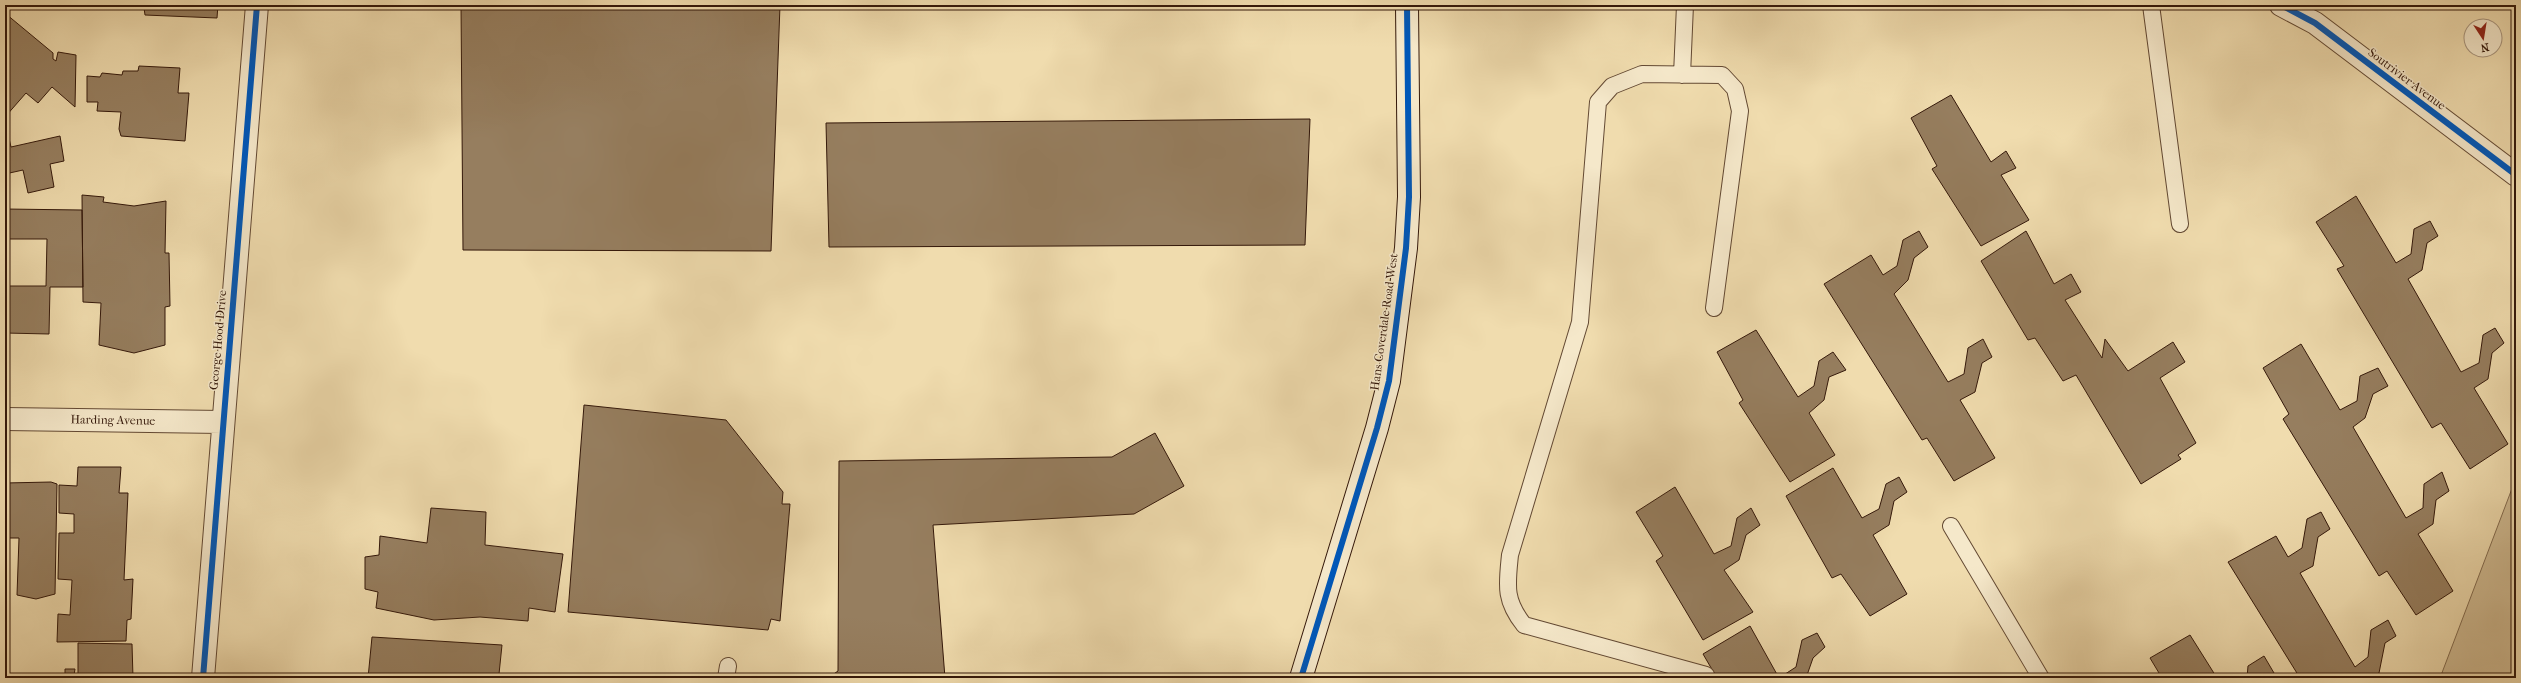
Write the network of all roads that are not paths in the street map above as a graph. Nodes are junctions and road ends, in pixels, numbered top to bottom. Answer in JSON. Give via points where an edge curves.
{"nodes":[{"id":1,"x":257,"y":5,"type":"edge"},
{"id":2,"x":1407,"y":5,"type":"edge"},
{"id":3,"x":1685,"y":5,"type":"edge"},
{"id":4,"x":2151,"y":5,"type":"edge"},
{"id":5,"x":2281,"y":5,"type":"edge"},
{"id":6,"x":1682,"y":75,"type":"junction"},
{"id":7,"x":2516,"y":175,"type":"edge"},
{"id":8,"x":2180,"y":224,"type":"dead end"},
{"id":9,"x":1714,"y":308,"type":"dead end"},
{"id":10,"x":5,"y":419,"type":"edge"},
{"id":11,"x":222,"y":422,"type":"junction"},
{"id":12,"x":1951,"y":526,"type":"dead end"},
{"id":13,"x":1706,"y":675,"type":"dead end"},
{"id":14,"x":203,"y":678,"type":"edge"},
{"id":15,"x":1300,"y":678,"type":"edge"},
{"id":16,"x":2041,"y":678,"type":"edge"}],
"edges":[{"from":1,"to":11,"type":"street","name":"George Hood Drive"},
{"from":2,"to":15,"type":"street","name":"Hans Coverdale Road West","via":[[1409,197],[1406,248],[1389,381]]},
{"from":3,"to":6,"type":"lane"},
{"from":4,"to":8,"type":"lane"},
{"from":5,"to":7,"type":"street","name":"Soutrivier Avenue","via":[[2315,22]]},
{"from":6,"to":9,"type":"lane","via":[[1722,75],[1735,89],[1740,111]]},
{"from":6,"to":13,"type":"lane","via":[[1642,74],[1612,86],[1598,102],[1580,322],[1510,555],[1507,587],[1512,610],[1524,625]]},
{"from":10,"to":11,"type":"street","name":"Harding Avenue"},
{"from":11,"to":14,"type":"street","name":"George Hood Drive"},
{"from":12,"to":16,"type":"lane"}]}
